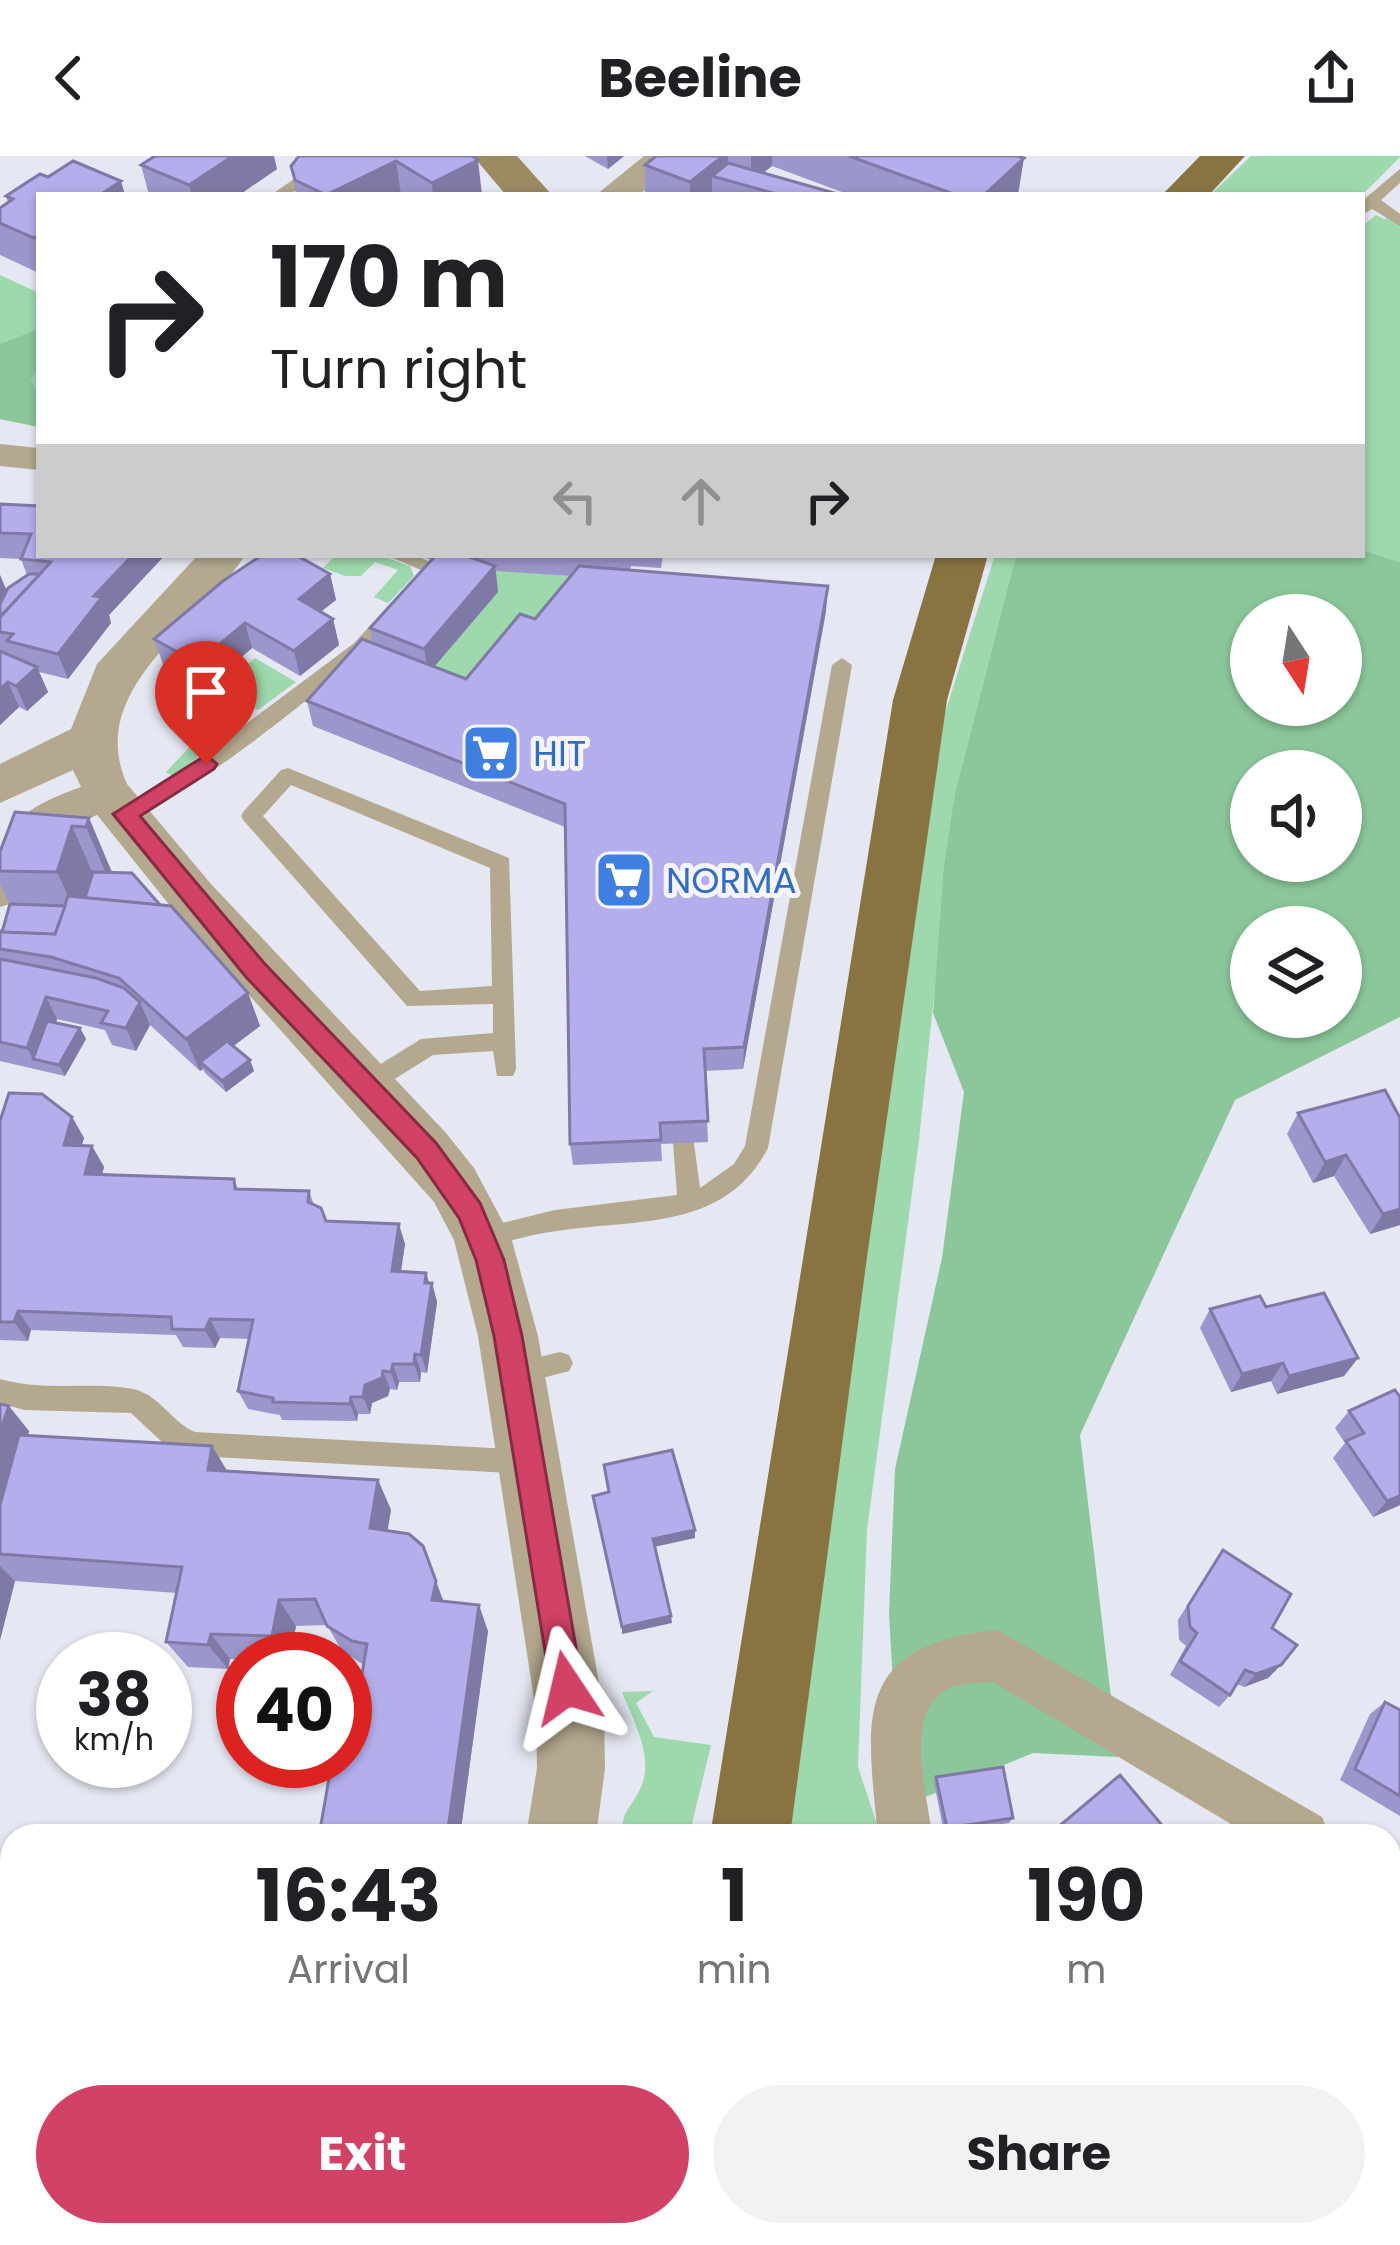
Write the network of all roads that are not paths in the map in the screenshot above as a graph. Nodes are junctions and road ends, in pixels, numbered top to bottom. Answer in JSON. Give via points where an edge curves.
{"nodes":[{"id":1,"x":337,"y":156,"type":"edge"},
{"id":2,"x":494,"y":156,"type":"edge"},
{"id":3,"x":667,"y":156,"type":"edge"},
{"id":4,"x":1225,"y":156,"type":"edge"},
{"id":5,"x":1400,"y":174,"type":"edge"},
{"id":6,"x":283,"y":192,"type":"edge"},
{"id":7,"x":527,"y":192,"type":"edge"},
{"id":8,"x":619,"y":192,"type":"edge"},
{"id":9,"x":1187,"y":192,"type":"edge"},
{"id":10,"x":1367,"y":206,"type":"edge"},
{"id":11,"x":1400,"y":221,"type":"edge"},
{"id":12,"x":0,"y":454,"type":"edge"},
{"id":13,"x":36,"y":459,"type":"edge"},
{"id":14,"x":220,"y":558,"type":"edge"},
{"id":15,"x":404,"y":558,"type":"edge"},
{"id":16,"x":961,"y":558,"type":"edge"},
{"id":17,"x":842,"y":665,"type":"dead end"},
{"id":18,"x":93,"y":739,"type":"junction"},
{"id":19,"x":0,"y":785,"type":"edge"},
{"id":20,"x":116,"y":803,"type":"junction"},
{"id":21,"x":0,"y":892,"type":"edge"},
{"id":22,"x":503,"y":994,"type":"junction"},
{"id":23,"x":504,"y":1042,"type":"junction"},
{"id":24,"x":505,"y":1069,"type":"dead end"},
{"id":25,"x":366,"y":1085,"type":"junction"},
{"id":26,"x":685,"y":1143,"type":"edge"},
{"id":27,"x":689,"y":1202,"type":"junction"},
{"id":28,"x":482,"y":1237,"type":"junction"},
{"id":29,"x":0,"y":1391,"type":"edge"},
{"id":30,"x":529,"y":1462,"type":"junction"},
{"id":31,"x":562,"y":1824,"type":"edge"},
{"id":32,"x":752,"y":1824,"type":"edge"},
{"id":33,"x":904,"y":1824,"type":"edge"},
{"id":34,"x":1283,"y":1824,"type":"edge"}],
"edges":[{"from":1,"to":6,"type":"lane"},
{"from":2,"to":7,"type":"main road"},
{"from":3,"to":8,"type":"street"},
{"from":4,"to":9,"type":"main road"},
{"from":5,"to":10,"type":"lane"},
{"from":10,"to":11,"type":"lane"},
{"from":12,"to":13,"type":"street"},
{"from":14,"to":18,"type":"street","via":[[121,666],[103,695]]},
{"from":15,"to":20,"type":"lane","via":[[434,568],[360,649],[178,785]]},
{"from":16,"to":32,"type":"main road","via":[[920,700]]},
{"from":17,"to":27,"type":"lane","via":[[756,1148],[734,1182]]},
{"from":18,"to":19,"type":"street"},
{"from":18,"to":20,"type":"street","via":[[96,768]]},
{"from":20,"to":21,"type":"street","via":[[52,816],[32,830]]},
{"from":20,"to":25,"type":"street","via":[[255,970]]},
{"from":22,"to":22,"type":"lane","via":[[501,864],[288,775],[251,816],[415,1000]]},
{"from":22,"to":23,"type":"lane"},
{"from":23,"to":24,"type":"lane"},
{"from":23,"to":25,"type":"lane","via":[[429,1046]]},
{"from":25,"to":28,"type":"street","via":[[454,1185]]},
{"from":26,"to":27,"type":"lane"},
{"from":27,"to":28,"type":"lane"},
{"from":28,"to":30,"type":"street","via":[[538,1368]]},
{"from":29,"to":30,"type":"lane","via":[[133,1401],[147,1406],[160,1430],[195,1444]]},
{"from":30,"to":31,"type":"street","via":[[571,1726]]},
{"from":33,"to":34,"type":"street","via":[[894,1711],[920,1674],[956,1657],[998,1656]]}]}
